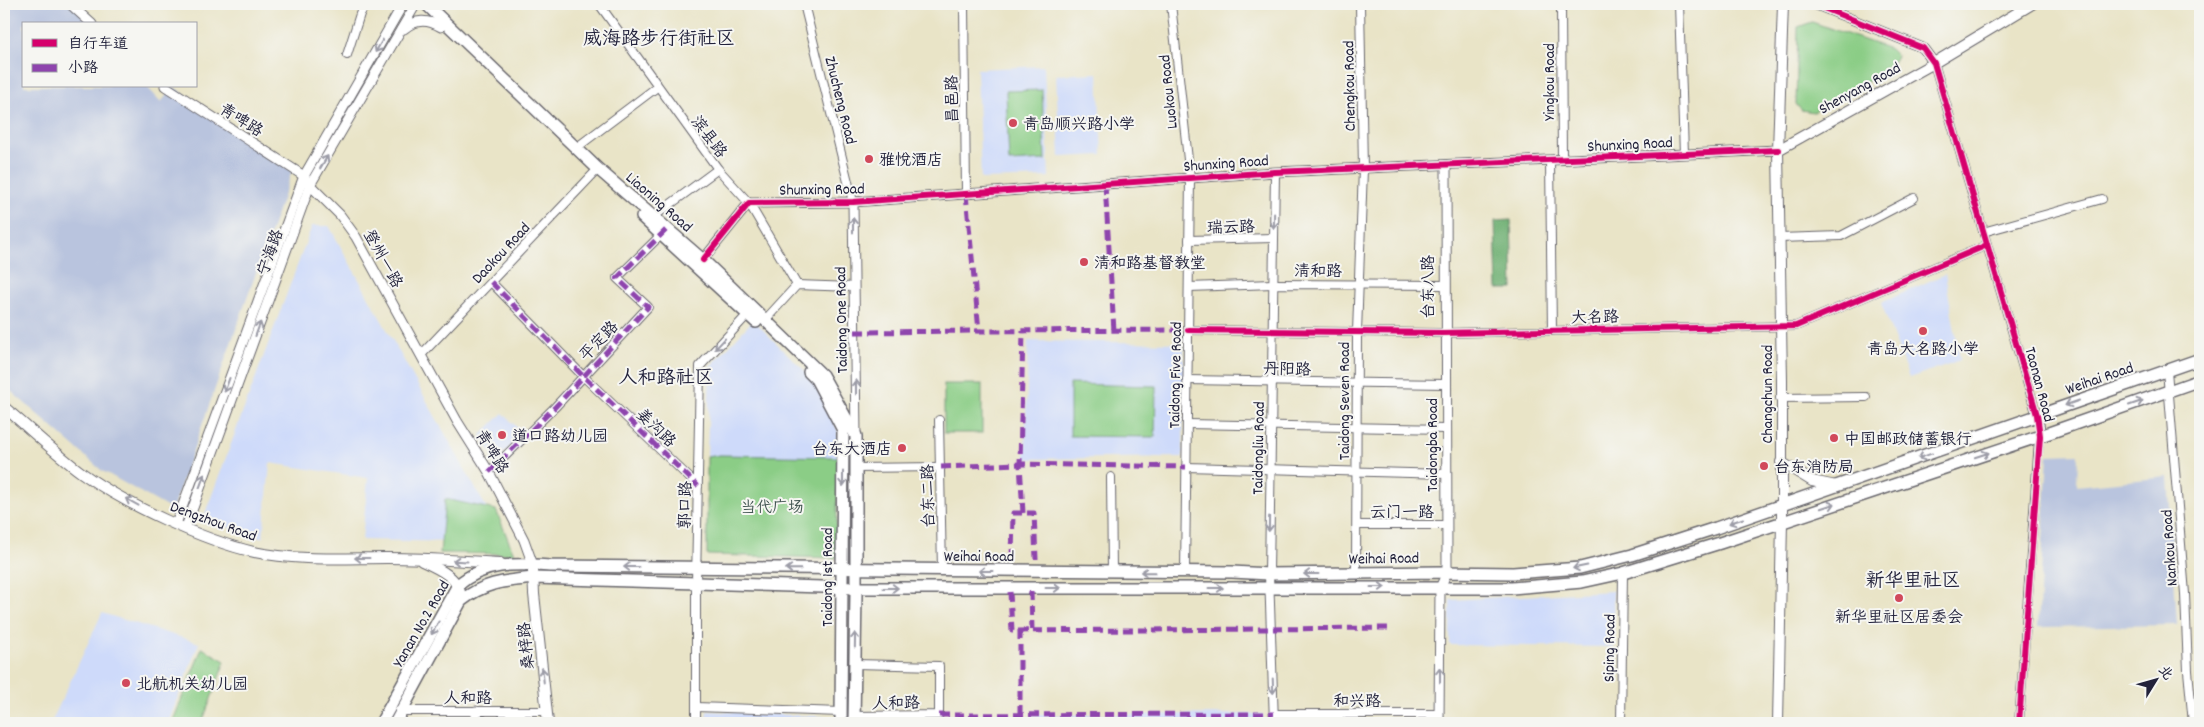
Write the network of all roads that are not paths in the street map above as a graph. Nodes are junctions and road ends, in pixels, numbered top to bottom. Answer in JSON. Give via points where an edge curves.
{"nodes":[{"id":1,"x":70,"y":4,"type":"edge"},
{"id":2,"x":366,"y":4,"type":"edge"},
{"id":3,"x":403,"y":4,"type":"edge"},
{"id":4,"x":416,"y":4,"type":"edge"},
{"id":5,"x":426,"y":4,"type":"edge"},
{"id":6,"x":599,"y":4,"type":"edge"},
{"id":7,"x":804,"y":4,"type":"edge"},
{"id":8,"x":964,"y":4,"type":"edge"},
{"id":9,"x":1171,"y":4,"type":"edge"},
{"id":10,"x":1360,"y":4,"type":"edge"},
{"id":11,"x":1561,"y":4,"type":"edge"},
{"id":12,"x":1679,"y":4,"type":"edge"},
{"id":13,"x":1783,"y":4,"type":"edge"},
{"id":14,"x":1814,"y":4,"type":"edge"},
{"id":15,"x":2032,"y":4,"type":"edge"},
{"id":16,"x":90,"y":22,"type":"edge"},
{"id":17,"x":440,"y":27,"type":"junction"},
{"id":18,"x":400,"y":32,"type":"junction"},
{"id":19,"x":347,"y":55,"type":"dead end"},
{"id":20,"x":1934,"y":62,"type":"junction"},
{"id":21,"x":657,"y":87,"type":"junction"},
{"id":22,"x":168,"y":88,"type":"edge"},
{"id":23,"x":576,"y":148,"type":"junction"},
{"id":24,"x":1778,"y":150,"type":"junction"},
{"id":25,"x":1684,"y":154,"type":"junction"},
{"id":26,"x":1550,"y":160,"type":"junction"},
{"id":27,"x":1562,"y":160,"type":"junction"},
{"id":28,"x":1444,"y":166,"type":"junction"},
{"id":29,"x":718,"y":169,"type":"junction"},
{"id":30,"x":1363,"y":169,"type":"junction"},
{"id":31,"x":596,"y":171,"type":"junction"},
{"id":32,"x":1275,"y":172,"type":"junction"},
{"id":33,"x":304,"y":176,"type":"junction"},
{"id":34,"x":1190,"y":178,"type":"junction"},
{"id":35,"x":310,"y":185,"type":"junction"},
{"id":36,"x":966,"y":194,"type":"junction"},
{"id":37,"x":1914,"y":198,"type":"dead end"},
{"id":38,"x":2102,"y":199,"type":"dead end"},
{"id":39,"x":853,"y":202,"type":"junction"},
{"id":40,"x":749,"y":203,"type":"junction"},
{"id":41,"x":653,"y":217,"type":"junction"},
{"id":42,"x":664,"y":232,"type":"junction"},
{"id":43,"x":1983,"y":232,"type":"junction"},
{"id":44,"x":1274,"y":238,"type":"junction"},
{"id":45,"x":1779,"y":238,"type":"junction"},
{"id":46,"x":1190,"y":240,"type":"junction"},
{"id":47,"x":1987,"y":245,"type":"junction"},
{"id":48,"x":703,"y":260,"type":"junction"},
{"id":49,"x":491,"y":282,"type":"junction"},
{"id":50,"x":1273,"y":284,"type":"junction"},
{"id":51,"x":1359,"y":284,"type":"junction"},
{"id":52,"x":798,"y":285,"type":"junction"},
{"id":53,"x":1445,"y":285,"type":"junction"},
{"id":54,"x":853,"y":287,"type":"junction"},
{"id":55,"x":1189,"y":287,"type":"junction"},
{"id":56,"x":751,"y":312,"type":"junction"},
{"id":57,"x":765,"y":320,"type":"junction"},
{"id":58,"x":1780,"y":326,"type":"junction"},
{"id":59,"x":1188,"y":330,"type":"junction"},
{"id":60,"x":1552,"y":331,"type":"junction"},
{"id":61,"x":1273,"y":332,"type":"junction"},
{"id":62,"x":1357,"y":332,"type":"junction"},
{"id":63,"x":1444,"y":333,"type":"junction"},
{"id":64,"x":421,"y":355,"type":"junction"},
{"id":65,"x":2200,"y":359,"type":"edge"},
{"id":66,"x":2167,"y":370,"type":"junction"},
{"id":67,"x":583,"y":376,"type":"junction"},
{"id":68,"x":1188,"y":380,"type":"junction"},
{"id":69,"x":2200,"y":380,"type":"edge"},
{"id":70,"x":1271,"y":382,"type":"junction"},
{"id":71,"x":1357,"y":383,"type":"junction"},
{"id":72,"x":1444,"y":384,"type":"junction"},
{"id":73,"x":2170,"y":391,"type":"junction"},
{"id":74,"x":1780,"y":398,"type":"junction"},
{"id":75,"x":1866,"y":398,"type":"dead end"},
{"id":76,"x":4,"y":407,"type":"edge"},
{"id":77,"x":2037,"y":415,"type":"junction"},
{"id":78,"x":939,"y":420,"type":"dead end"},
{"id":79,"x":1187,"y":424,"type":"junction"},
{"id":80,"x":1271,"y":426,"type":"junction"},
{"id":81,"x":1357,"y":428,"type":"junction"},
{"id":82,"x":1444,"y":429,"type":"junction"},
{"id":83,"x":843,"y":430,"type":"joint"},
{"id":84,"x":856,"y":436,"type":"junction"},
{"id":85,"x":2040,"y":436,"type":"junction"},
{"id":86,"x":1781,"y":462,"type":"junction"},
{"id":87,"x":941,"y":467,"type":"junction"},
{"id":88,"x":1186,"y":467,"type":"junction"},
{"id":89,"x":856,"y":468,"type":"junction"},
{"id":90,"x":1270,"y":470,"type":"junction"},
{"id":91,"x":489,"y":472,"type":"junction"},
{"id":92,"x":1357,"y":472,"type":"junction"},
{"id":93,"x":1444,"y":474,"type":"junction"},
{"id":94,"x":1111,"y":477,"type":"dead end"},
{"id":95,"x":698,"y":486,"type":"junction"},
{"id":96,"x":1836,"y":486,"type":"junction"},
{"id":97,"x":1782,"y":505,"type":"junction"},
{"id":98,"x":1782,"y":521,"type":"junction"},
{"id":99,"x":1357,"y":525,"type":"junction"},
{"id":100,"x":1444,"y":525,"type":"junction"},
{"id":101,"x":181,"y":526,"type":"junction"},
{"id":102,"x":411,"y":558,"type":"junction"},
{"id":103,"x":509,"y":564,"type":"junction"},
{"id":104,"x":533,"y":565,"type":"junction"},
{"id":105,"x":697,"y":567,"type":"junction"},
{"id":106,"x":842,"y":570,"type":"junction"},
{"id":107,"x":855,"y":570,"type":"junction"},
{"id":108,"x":942,"y":571,"type":"junction"},
{"id":109,"x":1112,"y":572,"type":"junction"},
{"id":110,"x":1185,"y":572,"type":"junction"},
{"id":111,"x":1445,"y":572,"type":"junction"},
{"id":112,"x":1623,"y":573,"type":"junction"},
{"id":113,"x":1269,"y":574,"type":"junction"},
{"id":114,"x":1356,"y":574,"type":"junction"},
{"id":115,"x":534,"y":578,"type":"junction"},
{"id":116,"x":696,"y":584,"type":"junction"},
{"id":117,"x":458,"y":585,"type":"junction"},
{"id":118,"x":842,"y":587,"type":"junction"},
{"id":119,"x":1269,"y":587,"type":"junction"},
{"id":120,"x":856,"y":588,"type":"junction"},
{"id":121,"x":1440,"y":588,"type":"junction"},
{"id":122,"x":461,"y":601,"type":"junction"},
{"id":123,"x":855,"y":664,"type":"junction"},
{"id":124,"x":696,"y":707,"type":"junction"},
{"id":125,"x":389,"y":709,"type":"junction"},
{"id":126,"x":402,"y":711,"type":"junction"},
{"id":127,"x":476,"y":711,"type":"junction"},
{"id":128,"x":547,"y":711,"type":"junction"},
{"id":129,"x":1274,"y":714,"type":"junction"},
{"id":130,"x":841,"y":718,"type":"edge"},
{"id":131,"x":1439,"y":719,"type":"edge"},
{"id":132,"x":854,"y":720,"type":"edge"},
{"id":133,"x":381,"y":723,"type":"edge"},
{"id":134,"x":395,"y":723,"type":"edge"},
{"id":135,"x":476,"y":723,"type":"edge"},
{"id":136,"x":548,"y":723,"type":"edge"},
{"id":137,"x":696,"y":723,"type":"edge"},
{"id":138,"x":1274,"y":723,"type":"edge"},
{"id":139,"x":1621,"y":723,"type":"edge"},
{"id":140,"x":1778,"y":723,"type":"edge"},
{"id":141,"x":2020,"y":723,"type":"edge"},
{"id":142,"x":2193,"y":723,"type":"edge"}],
"edges":[{"from":1,"to":16,"type":"street"},
{"from":2,"to":19,"type":"street"},
{"from":3,"to":33,"type":"street","name":"宁海路","one_way":true},
{"from":4,"to":17,"type":"main road","name":"Liaoning Road"},
{"from":4,"to":18,"type":"street","name":"宁海路"},
{"from":5,"to":23,"type":"main road","name":"Liaoning Road"},
{"from":6,"to":21,"type":"street","name":"滨县路"},
{"from":7,"to":39,"type":"street","name":"Zhucheng Road"},
{"from":8,"to":36,"type":"street","name":"昌邑路"},
{"from":9,"to":34,"type":"street","name":"Luokou Road"},
{"from":10,"to":30,"type":"street","name":"Chengkou Road"},
{"from":11,"to":27,"type":"street","name":"Yingkou Road"},
{"from":12,"to":25,"type":"street"},
{"from":13,"to":24,"type":"main road","name":"Changchun Road"},
{"from":14,"to":20,"type":"street","via":[[1923,48]]},
{"from":15,"to":20,"type":"main road","name":"Shenyang Road"},
{"from":17,"to":18,"type":"street","via":[[433,22],[417,21]]},
{"from":17,"to":31,"type":"main road","name":"Liaoning Road"},
{"from":35,"to":18,"type":"street","name":"宁海路","one_way":true},
{"from":20,"to":24,"type":"main road","name":"Shenyang Road"},
{"from":20,"to":43,"type":"street","name":"Taonan Road"},
{"from":21,"to":23,"type":"street"},
{"from":21,"to":29,"type":"street","name":"滨县路"},
{"from":22,"to":33,"type":"street","name":"青啤路"},
{"from":23,"to":31,"type":"main road","name":"Liaoning Road"},
{"from":24,"to":25,"type":"street","name":"Shunxing Road"},
{"from":24,"to":45,"type":"main road","name":"Changchun Road"},
{"from":25,"to":27,"type":"street","name":"Shunxing Road"},
{"from":26,"to":27,"type":"street","name":"Shunxing Road"},
{"from":26,"to":28,"type":"street","name":"Shunxing Road"},
{"from":26,"to":60,"type":"street"},
{"from":28,"to":30,"type":"street","name":"Shunxing Road"},
{"from":28,"to":53,"type":"street","name":"台东八路"},
{"from":29,"to":40,"type":"street","name":"滨县路"},
{"from":29,"to":41,"type":"street"},
{"from":30,"to":32,"type":"street","name":"Shunxing Road"},
{"from":30,"to":51,"type":"street","name":"Taidong Seven Road"},
{"from":31,"to":41,"type":"main road","name":"Liaoning Road"},
{"from":31,"to":42,"type":"main road","name":"Liaoning Road"},
{"from":31,"to":49,"type":"street","name":"Daokou Road"},
{"from":32,"to":34,"type":"street","name":"Shunxing Road"},
{"from":32,"to":44,"type":"street","name":"Taidongliu Road","one_way":true},
{"from":33,"to":35,"type":"street","name":"登州一路"},
{"from":33,"to":101,"type":"street","name":"宁海路","one_way":true},
{"from":34,"to":36,"type":"street","name":"Shunxing Road"},
{"from":34,"to":46,"type":"street","name":"Taidong Five Road"},
{"from":35,"to":64,"type":"street","name":"登州一路","via":[[349,226]]},
{"from":101,"to":35,"type":"street","name":"宁海路","one_way":true},
{"from":36,"to":39,"type":"street","name":"Shunxing Road"},
{"from":37,"to":45,"type":"street","via":[[1841,236]]},
{"from":38,"to":43,"type":"street"},
{"from":39,"to":40,"type":"street","name":"Shunxing Road"},
{"from":54,"to":39,"type":"street","name":"Taidong One Road","one_way":true},
{"from":40,"to":48,"type":"street"},
{"from":40,"to":52,"type":"street","name":"滨县路"},
{"from":41,"to":42,"type":"main road","name":"Liaoning Road"},
{"from":42,"to":48,"type":"main road","name":"Liaoning Road"},
{"from":42,"to":56,"type":"main road","name":"Liaoning Road"},
{"from":42,"to":67,"type":"street","name":"平定路","via":[[617,278],[648,307]]},
{"from":43,"to":47,"type":"street","name":"Taonan Road"},
{"from":44,"to":46,"type":"street","name":"瑞云路"},
{"from":44,"to":50,"type":"street","name":"Taidongliu Road"},
{"from":45,"to":58,"type":"main road","name":"Changchun Road"},
{"from":46,"to":55,"type":"street","name":"Taidong Five Road"},
{"from":47,"to":58,"type":"street","name":"大名路","via":[[1796,326]]},
{"from":47,"to":77,"type":"street","name":"Taonan Road"},
{"from":48,"to":56,"type":"main road","name":"Liaoning Road"},
{"from":49,"to":64,"type":"street","name":"Daokou Road"},
{"from":49,"to":67,"type":"street","name":"姜沟路"},
{"from":50,"to":51,"type":"street","name":"清和路"},
{"from":50,"to":55,"type":"street","name":"清和路"},
{"from":50,"to":61,"type":"street","name":"Taidongliu Road"},
{"from":51,"to":53,"type":"street","name":"清和路"},
{"from":51,"to":62,"type":"street","name":"Taidong Seven Road"},
{"from":52,"to":54,"type":"street"},
{"from":52,"to":57,"type":"street"},
{"from":53,"to":63,"type":"street","name":"台东八路"},
{"from":84,"to":54,"type":"street","name":"Taidong One Road","one_way":true},
{"from":55,"to":59,"type":"street","name":"Taidong Five Road"},
{"from":56,"to":57,"type":"main road","name":"Liaoning Road"},
{"from":56,"to":83,"type":"main road","name":"Liaoning Road","via":[[816,379]]},
{"from":56,"to":95,"type":"street","name":"郭口路","one_way":true,"via":[[700,366]]},
{"from":57,"to":84,"type":"main road","name":"Liaoning Road","via":[[822,375]]},
{"from":58,"to":60,"type":"street","name":"大名路"},
{"from":58,"to":74,"type":"main road","name":"Changchun Road"},
{"from":59,"to":61,"type":"street","name":"大名路"},
{"from":59,"to":68,"type":"street","name":"Taidong Five Road"},
{"from":60,"to":63,"type":"street","name":"大名路"},
{"from":61,"to":62,"type":"street","name":"大名路"},
{"from":61,"to":70,"type":"street","name":"Taidongliu Road"},
{"from":62,"to":63,"type":"street","name":"大名路"},
{"from":62,"to":71,"type":"street","name":"Taidong Seven Road"},
{"from":63,"to":72,"type":"street","name":"台东八路"},
{"from":64,"to":91,"type":"street","name":"青啤路"},
{"from":65,"to":66,"type":"main road","name":"Weihai Road"},
{"from":66,"to":73,"type":"street","name":"Nankou Road"},
{"from":66,"to":77,"type":"main road","name":"Weihai Road","one_way":true},
{"from":67,"to":91,"type":"street","name":"平定路"},
{"from":67,"to":95,"type":"street","name":"姜沟路"},
{"from":68,"to":70,"type":"street","name":"丹阳路"},
{"from":68,"to":79,"type":"street","name":"Taidong Five Road"},
{"from":69,"to":73,"type":"main road","name":"Weihai Road"},
{"from":70,"to":71,"type":"street","name":"丹阳路"},
{"from":70,"to":80,"type":"street","name":"Taidongliu Road"},
{"from":71,"to":72,"type":"street","name":"丹阳路"},
{"from":71,"to":81,"type":"street","name":"Taidong Seven Road"},
{"from":72,"to":82,"type":"street","name":"台东八路"},
{"from":85,"to":73,"type":"main road","name":"Weihai Road","one_way":true},
{"from":73,"to":142,"type":"street","name":"Nankou Road"},
{"from":74,"to":75,"type":"street"},
{"from":74,"to":86,"type":"main road","name":"Changchun Road"},
{"from":101,"to":76,"type":"main road","name":"Dengzhou Road","one_way":true,"via":[[136,505],[83,473]]},
{"from":77,"to":85,"type":"street","name":"Taonan Road"},
{"from":77,"to":96,"type":"main road","name":"Weihai Road","one_way":true},
{"from":78,"to":87,"type":"street","name":"台东二路"},
{"from":79,"to":80,"type":"street"},
{"from":79,"to":88,"type":"street","name":"Taidong Five Road"},
{"from":80,"to":81,"type":"street"},
{"from":80,"to":90,"type":"street","name":"Taidongliu Road"},
{"from":81,"to":82,"type":"street"},
{"from":81,"to":92,"type":"street","name":"Taidong Seven Road"},
{"from":82,"to":93,"type":"street","name":"台东八路"},
{"from":83,"to":106,"type":"main road","name":"Taidong 1st Road","one_way":true},
{"from":84,"to":89,"type":"main road","name":"Taidong 1st Road"},
{"from":98,"to":85,"type":"main road","name":"Weihai Road","one_way":true},
{"from":85,"to":141,"type":"street","name":"Taonan Road"},
{"from":86,"to":96,"type":"main road","via":[[1812,480]]},
{"from":86,"to":97,"type":"main road","name":"Changchun Road"},
{"from":87,"to":89,"type":"street"},
{"from":87,"to":108,"type":"street","name":"台东二路"},
{"from":88,"to":90,"type":"street"},
{"from":88,"to":110,"type":"street","name":"Taidong Five Road"},
{"from":89,"to":107,"type":"main road","name":"Taidong 1st Road"},
{"from":90,"to":92,"type":"street"},
{"from":90,"to":113,"type":"street","name":"Taidongliu Road","one_way":true},
{"from":91,"to":104,"type":"street","name":"青啤路","via":[[524,540]]},
{"from":92,"to":93,"type":"street"},
{"from":92,"to":99,"type":"street","name":"Taidong Seven Road"},
{"from":93,"to":100,"type":"street","name":"台东八路"},
{"from":94,"to":109,"type":"street"},
{"from":95,"to":105,"type":"street","name":"郭口路"},
{"from":96,"to":97,"type":"main road","name":"Weihai Road"},
{"from":97,"to":98,"type":"main road","name":"Changchun Road"},
{"from":97,"to":111,"type":"main road","name":"Weihai Road","one_way":true,"via":[[1653,548],[1580,568],[1514,573]]},
{"from":98,"to":112,"type":"main road","name":"Weihai Road"},
{"from":98,"to":140,"type":"main road","name":"Changchun Road"},
{"from":99,"to":100,"type":"street","name":"云门一路"},
{"from":99,"to":114,"type":"street","name":"Taidong Seven Road"},
{"from":100,"to":111,"type":"street"},
{"from":102,"to":101,"type":"main road","name":"Dengzhou Road","one_way":true,"via":[[311,558],[256,552]]},
{"from":103,"to":102,"type":"main road","name":"Dengzhou Road","one_way":true},
{"from":102,"to":117,"type":"main road","via":[[440,570]]},
{"from":103,"to":104,"type":"main road","name":"Yanan No.2 Road"},
{"from":103,"to":117,"type":"main road","name":"Yanan No.2 Road","via":[[479,571]]},
{"from":105,"to":104,"type":"main road","name":"Weihai Road","one_way":true},
{"from":104,"to":115,"type":"main road","name":"桑梓路"},
{"from":106,"to":105,"type":"main road","name":"Weihai Road","one_way":true},
{"from":105,"to":116,"type":"street","name":"郭口路"},
{"from":106,"to":107,"type":"main road","name":"Weihai Road"},
{"from":106,"to":118,"type":"main road","name":"Taidong 1st Road"},
{"from":107,"to":108,"type":"main road","name":"Weihai Road"},
{"from":107,"to":120,"type":"main road","name":"Taidong 1st Road"},
{"from":109,"to":108,"type":"main road","name":"Weihai Road","one_way":true},
{"from":110,"to":109,"type":"main road","name":"Weihai Road","one_way":true},
{"from":110,"to":113,"type":"main road","name":"Weihai Road"},
{"from":111,"to":114,"type":"main road","name":"Weihai Road"},
{"from":111,"to":121,"type":"street"},
{"from":112,"to":121,"type":"main road","name":"Weihai Road","via":[[1543,587]]},
{"from":112,"to":139,"type":"street","name":"Siping Road"},
{"from":114,"to":113,"type":"main road","name":"Weihai Road","one_way":true},
{"from":113,"to":119,"type":"street","name":"Taidongliu Road"},
{"from":115,"to":116,"type":"main road","name":"Weihai Road"},
{"from":115,"to":122,"type":"main road","name":"Weihai Road","via":[[493,583],[475,590]]},
{"from":128,"to":115,"type":"main road","name":"桑梓路","one_way":true},
{"from":116,"to":118,"type":"main road","name":"Weihai Road"},
{"from":116,"to":124,"type":"street","name":"郭口路"},
{"from":117,"to":122,"type":"main road"},
{"from":117,"to":125,"type":"main road","name":"Yanan No.2 Road","one_way":true},
{"from":118,"to":120,"type":"main road","name":"Weihai Road"},
{"from":118,"to":130,"type":"main road","name":"Taidong 1st Road"},
{"from":120,"to":119,"type":"main road","name":"Weihai Road","one_way":true},
{"from":119,"to":121,"type":"main road","name":"Weihai Road","one_way":true},
{"from":119,"to":129,"type":"street","name":"Taidongliu Road","one_way":true},
{"from":123,"to":120,"type":"main road","name":"Taidong 1st Road","one_way":true},
{"from":131,"to":121,"type":"street","one_way":true},
{"from":122,"to":126,"type":"main road","name":"Yanan No.2 Road"},
{"from":123,"to":132,"type":"main road","name":"Taidong 1st Road"},
{"from":123,"to":132,"type":"street","name":"人和路","via":[[939,666],[939,715]]},
{"from":124,"to":130,"type":"street"},
{"from":124,"to":137,"type":"street","name":"郭口路"},
{"from":125,"to":126,"type":"street","name":"人和路"},
{"from":125,"to":133,"type":"main road","name":"Yanan No.2 Road"},
{"from":126,"to":127,"type":"street","name":"人和路"},
{"from":126,"to":134,"type":"main road","name":"Yanan No.2 Road"},
{"from":127,"to":128,"type":"street","name":"人和路"},
{"from":127,"to":135,"type":"street"},
{"from":128,"to":136,"type":"main road","name":"桑梓路"},
{"from":129,"to":131,"type":"street","name":"和兴路"},
{"from":129,"to":138,"type":"street","name":"Taidongliu Road"}]}
